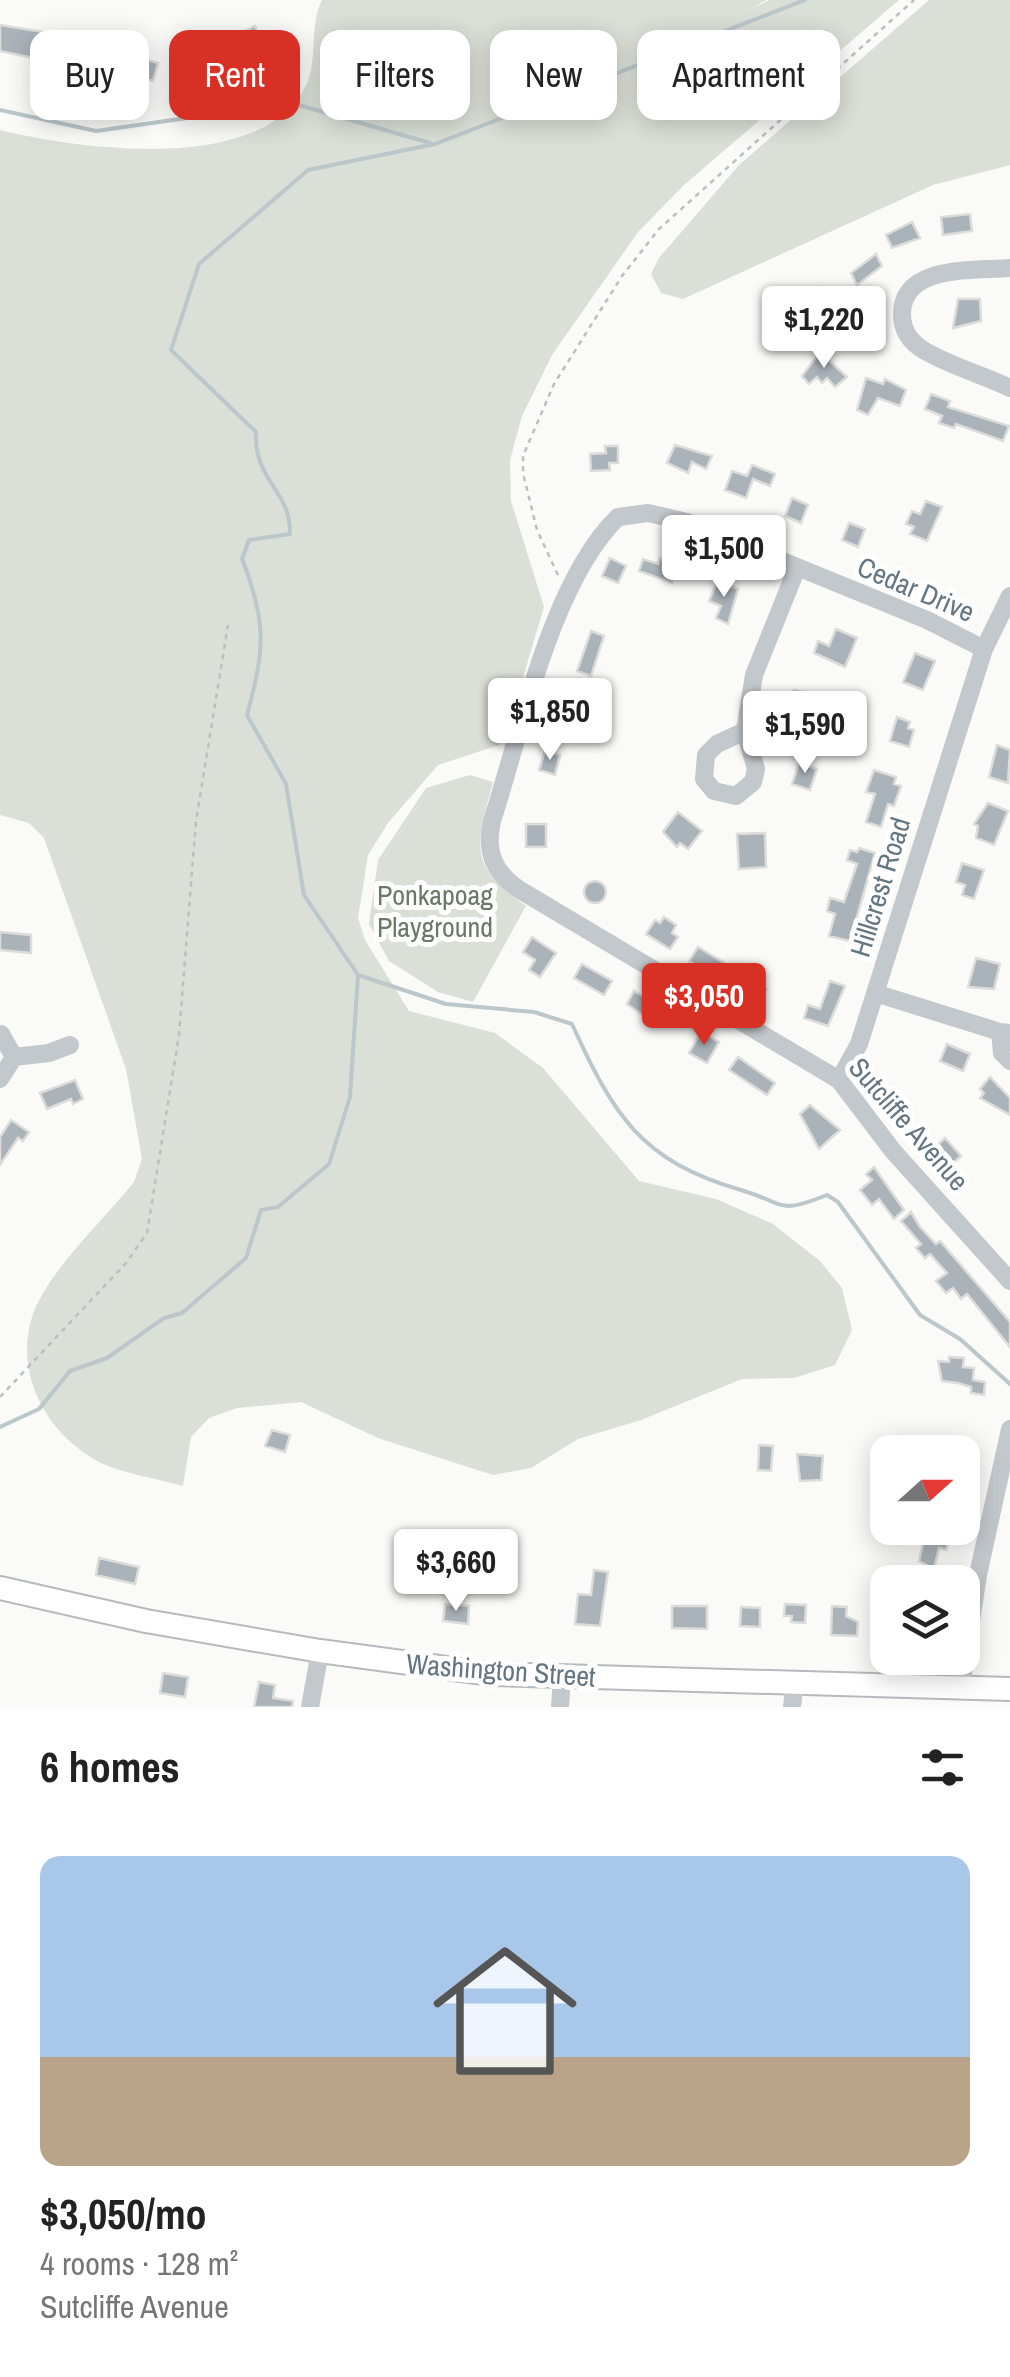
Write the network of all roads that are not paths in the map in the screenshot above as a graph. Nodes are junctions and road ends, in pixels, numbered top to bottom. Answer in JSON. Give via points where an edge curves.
{"nodes":[{"id":1,"x":1010,"y":268,"type":"edge"},
{"id":2,"x":1010,"y":388,"type":"edge"},
{"id":3,"x":797,"y":568,"type":"junction"},
{"id":4,"x":1010,"y":596,"type":"edge"},
{"id":5,"x":984,"y":649,"type":"junction"},
{"id":6,"x":745,"y":732,"type":"dead end"},
{"id":7,"x":542,"y":904,"type":"joint"},
{"id":8,"x":876,"y":993,"type":"junction"},
{"id":9,"x":1005,"y":1033,"type":"edge"},
{"id":10,"x":2,"y":1034,"type":"edge"},
{"id":11,"x":70,"y":1045,"type":"dead end"},
{"id":12,"x":14,"y":1058,"type":"junction"},
{"id":13,"x":1010,"y":1062,"type":"edge"},
{"id":14,"x":0,"y":1079,"type":"edge"},
{"id":15,"x":840,"y":1080,"type":"junction"},
{"id":16,"x":1010,"y":1281,"type":"edge"},
{"id":17,"x":1010,"y":1429,"type":"edge"},
{"id":18,"x":0,"y":1588,"type":"edge"},
{"id":19,"x":320,"y":1651,"type":"junction"},
{"id":20,"x":562,"y":1676,"type":"junction"},
{"id":21,"x":795,"y":1681,"type":"junction"},
{"id":22,"x":961,"y":1686,"type":"junction"},
{"id":23,"x":1010,"y":1688,"type":"edge"},
{"id":24,"x":310,"y":1707,"type":"edge"},
{"id":25,"x":560,"y":1707,"type":"edge"},
{"id":26,"x":792,"y":1707,"type":"edge"}],
"edges":[{"from":1,"to":2,"type":"street","via":[[918,282],[906,294],[902,315],[908,338],[925,351]]},
{"from":3,"to":5,"type":"street","name":"Cedar Drive"},
{"from":3,"to":6,"type":"street","via":[[754,676]]},
{"from":3,"to":7,"type":"street","name":"Cedar Drive","via":[[675,518],[631,514],[606,529],[567,592],[489,838],[503,876]]},
{"from":4,"to":5,"type":"street","name":"Hillcrest Road"},
{"from":5,"to":8,"type":"street","name":"Hillcrest Road"},
{"from":7,"to":15,"type":"street","name":"Sutcliffe Avenue"},
{"from":8,"to":9,"type":"street"},
{"from":8,"to":15,"type":"street","name":"Hillcrest Road"},
{"from":9,"to":13,"type":"street","via":[[1002,1052]]},
{"from":10,"to":12,"type":"street"},
{"from":11,"to":12,"type":"street"},
{"from":12,"to":14,"type":"street"},
{"from":15,"to":16,"type":"street","name":"Sutcliffe Avenue","via":[[893,1151]]},
{"from":17,"to":22,"type":"street"},
{"from":18,"to":19,"type":"main road","name":"Washington Street"},
{"from":19,"to":20,"type":"main road","name":"Washington Street","via":[[492,1674]]},
{"from":19,"to":24,"type":"street"},
{"from":20,"to":21,"type":"main road","name":"Washington Street"},
{"from":20,"to":25,"type":"street"},
{"from":21,"to":22,"type":"main road","name":"Washington Street"},
{"from":21,"to":26,"type":"street"},
{"from":22,"to":23,"type":"main road","name":"Washington Street"}]}
